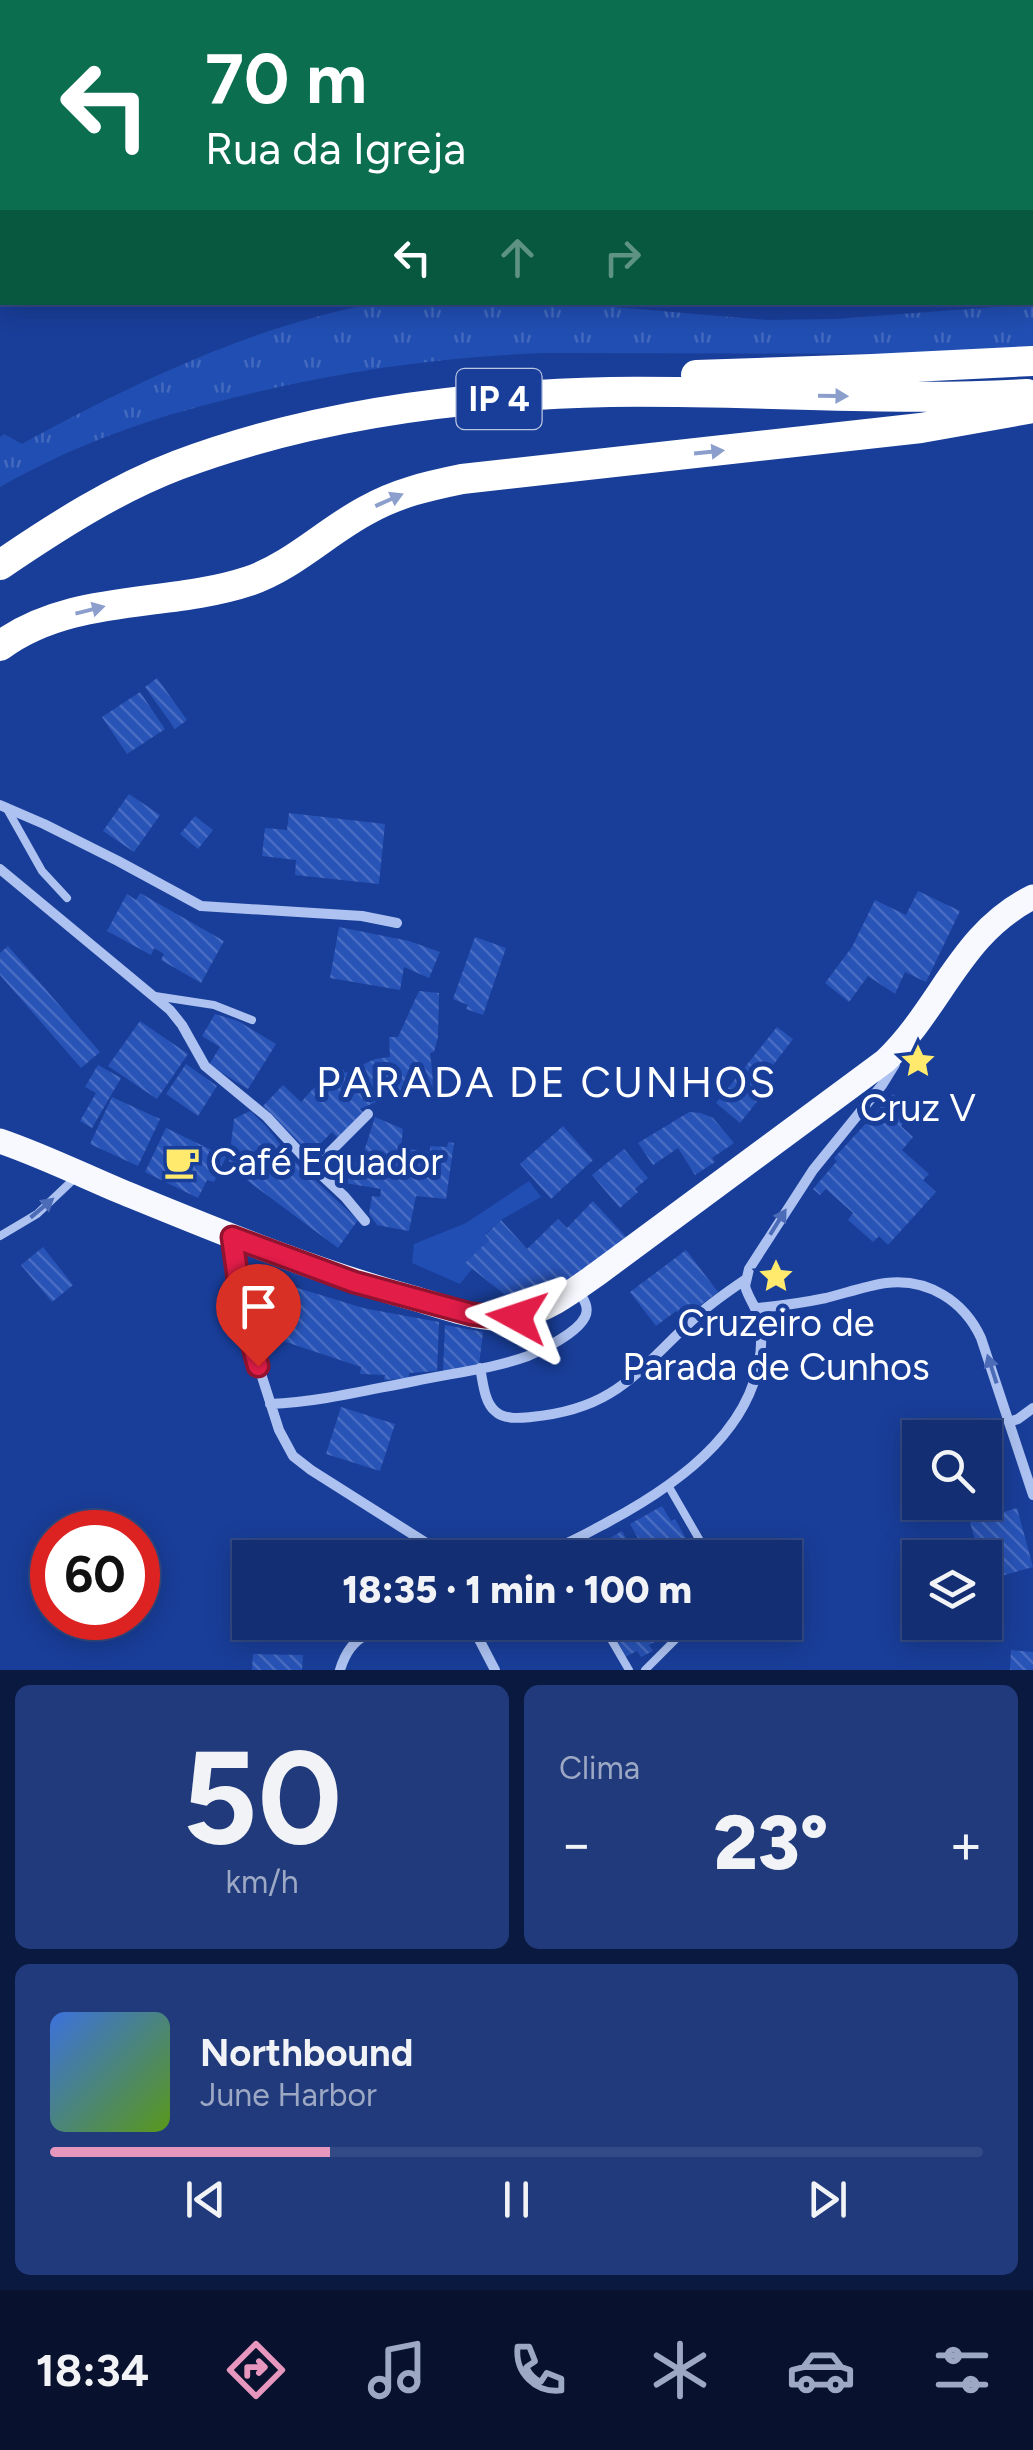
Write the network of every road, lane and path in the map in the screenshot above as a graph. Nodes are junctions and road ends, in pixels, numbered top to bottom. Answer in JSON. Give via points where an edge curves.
{"nodes":[{"id":1,"x":1033,"y":361,"type":"edge"},
{"id":2,"x":1033,"y":394,"type":"edge"},
{"id":3,"x":1033,"y":408,"type":"edge"},
{"id":4,"x":0,"y":540,"type":"edge"},
{"id":5,"x":0,"y":565,"type":"edge"},
{"id":6,"x":0,"y":646,"type":"edge"},
{"id":7,"x":3,"y":806,"type":"edge"},
{"id":8,"x":0,"y":869,"type":"edge"},
{"id":9,"x":1033,"y":897,"type":"edge"},
{"id":10,"x":67,"y":898,"type":"dead end"},
{"id":11,"x":396,"y":923,"type":"dead end"},
{"id":12,"x":152,"y":996,"type":"junction"},
{"id":13,"x":252,"y":1020,"type":"dead end"},
{"id":14,"x":906,"y":1042,"type":"junction"},
{"id":15,"x":368,"y":1114,"type":"dead end"},
{"id":16,"x":0,"y":1122,"type":"edge"},
{"id":17,"x":0,"y":1141,"type":"edge"},
{"id":18,"x":31,"y":1154,"type":"junction"},
{"id":19,"x":314,"y":1168,"type":"junction"},
{"id":20,"x":79,"y":1174,"type":"junction"},
{"id":21,"x":365,"y":1221,"type":"dead end"},
{"id":22,"x":0,"y":1236,"type":"edge"},
{"id":23,"x":232,"y":1237,"type":"junction"},
{"id":24,"x":746,"y":1279,"type":"junction"},
{"id":25,"x":577,"y":1288,"type":"junction"},
{"id":26,"x":756,"y":1308,"type":"junction"},
{"id":27,"x":480,"y":1368,"type":"junction"},
{"id":28,"x":270,"y":1404,"type":"junction"},
{"id":29,"x":1033,"y":1408,"type":"edge"},
{"id":30,"x":1008,"y":1422,"type":"junction"},
{"id":31,"x":669,"y":1487,"type":"junction"},
{"id":32,"x":1033,"y":1495,"type":"edge"},
{"id":33,"x":419,"y":1540,"type":"edge"},
{"id":34,"x":574,"y":1540,"type":"edge"},
{"id":35,"x":700,"y":1540,"type":"edge"},
{"id":36,"x":361,"y":1640,"type":"edge"},
{"id":37,"x":479,"y":1640,"type":"edge"},
{"id":38,"x":612,"y":1640,"type":"edge"},
{"id":39,"x":675,"y":1640,"type":"edge"},
{"id":40,"x":340,"y":1670,"type":"edge"},
{"id":41,"x":495,"y":1670,"type":"edge"},
{"id":42,"x":629,"y":1670,"type":"edge"},
{"id":43,"x":645,"y":1670,"type":"edge"}],
"edges":[{"from":1,"to":4,"type":"highway","number":"IP 4","via":[[575,378],[366,398],[162,457]]},
{"from":5,"to":2,"type":"highway","number":"IP 4","one_way":true,"via":[[101,501],[175,466],[237,444],[368,414],[609,392]]},
{"from":6,"to":3,"type":"highway","one_way":true,"via":[[56,618],[101,606],[177,598],[254,579],[365,511],[424,486],[935,426]]},
{"from":7,"to":10,"type":"lane","via":[[42,871]]},
{"from":7,"to":11,"type":"street","via":[[201,906]]},
{"from":8,"to":12,"type":"street"},
{"from":9,"to":14,"type":"main road","via":[[982,934]]},
{"from":12,"to":13,"type":"lane","via":[[214,1005]]},
{"from":12,"to":19,"type":"street","via":[[177,1018],[205,1066],[267,1117]]},
{"from":24,"to":14,"type":"street","one_way":true,"via":[[793,1198],[882,1085]]},
{"from":14,"to":25,"type":"main road"},
{"from":15,"to":19,"type":"street"},
{"from":16,"to":18,"type":"main road"},
{"from":17,"to":18,"type":"main road"},
{"from":18,"to":20,"type":"main road"},
{"from":19,"to":21,"type":"street"},
{"from":22,"to":20,"type":"lane","one_way":true,"via":[[37,1214]]},
{"from":20,"to":23,"type":"main road"},
{"from":23,"to":25,"type":"main road","via":[[337,1277],[487,1317],[531,1313]]},
{"from":23,"to":28,"type":"street","via":[[242,1307]]},
{"from":24,"to":26,"type":"street"},
{"from":24,"to":27,"type":"street","via":[[628,1382],[594,1403],[505,1417],[490,1406]]},
{"from":25,"to":27,"type":"street","via":[[587,1310],[577,1327],[540,1351]]},
{"from":30,"to":26,"type":"street","one_way":true,"via":[[975,1325],[929,1287],[886,1283]]},
{"from":26,"to":31,"type":"street","via":[[760,1347],[743,1406],[723,1436]]},
{"from":27,"to":28,"type":"street"},
{"from":28,"to":33,"type":"street","via":[[286,1445],[302,1464]]},
{"from":29,"to":30,"type":"street"},
{"from":30,"to":32,"type":"street"},
{"from":31,"to":34,"type":"street"},
{"from":31,"to":35,"type":"lane"},
{"from":36,"to":40,"type":"street"},
{"from":37,"to":41,"type":"street"},
{"from":38,"to":42,"type":"lane"},
{"from":39,"to":43,"type":"lane"}]}
